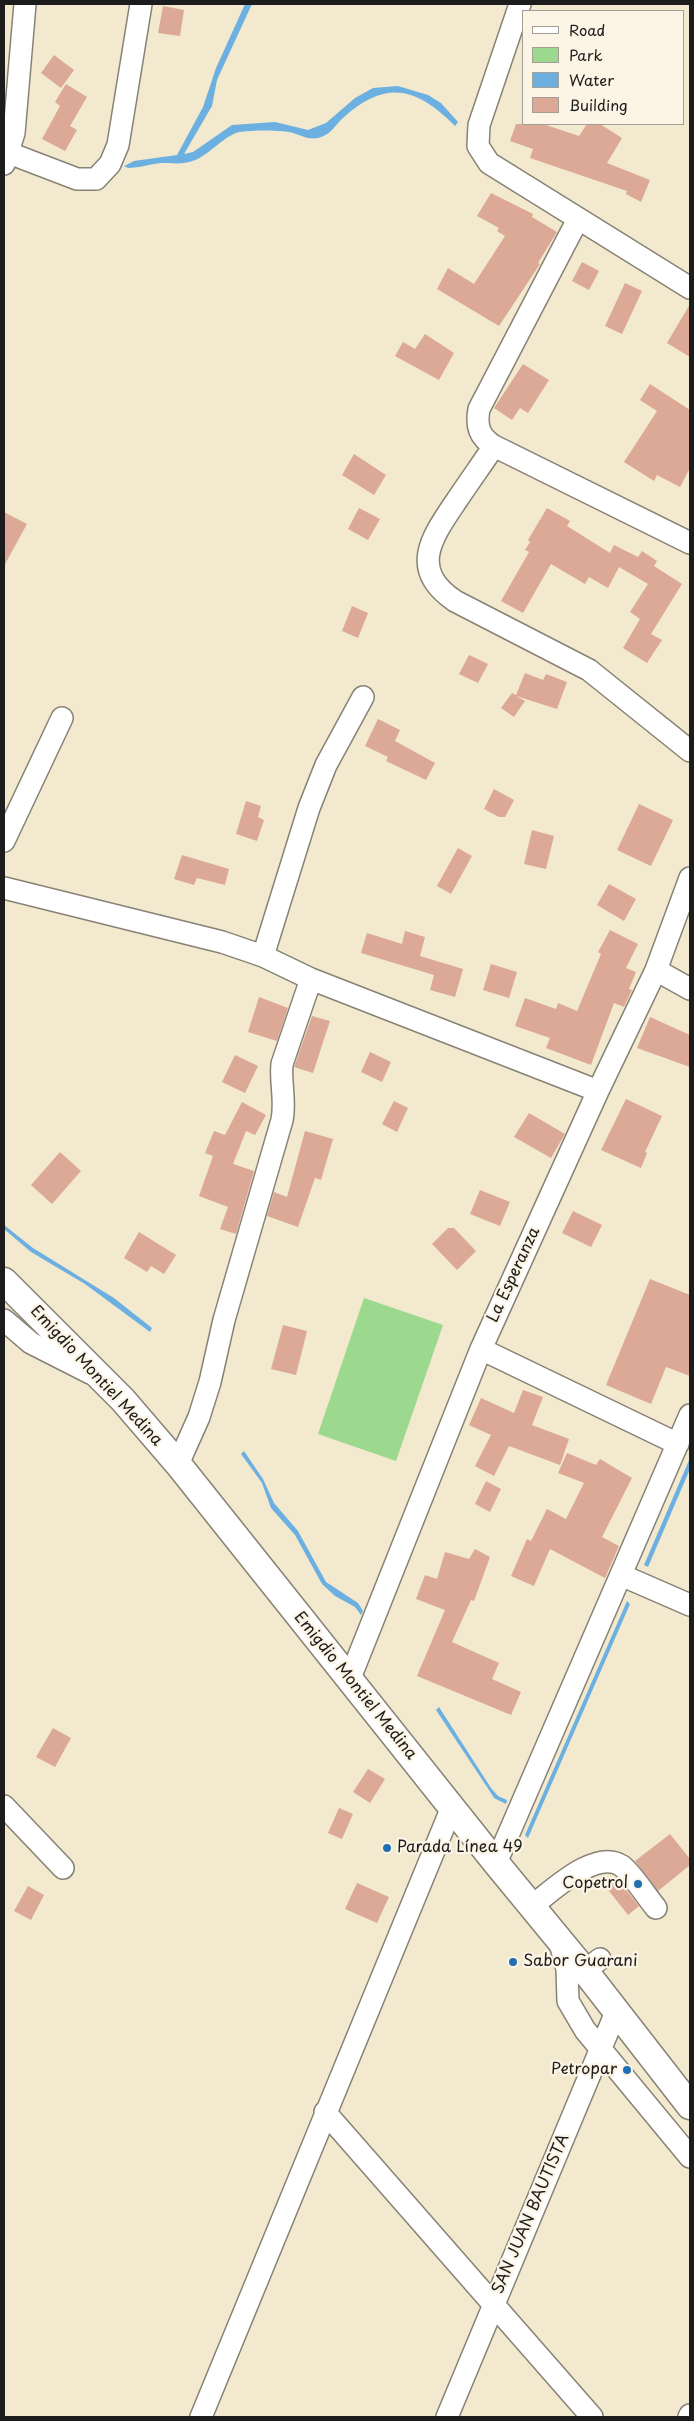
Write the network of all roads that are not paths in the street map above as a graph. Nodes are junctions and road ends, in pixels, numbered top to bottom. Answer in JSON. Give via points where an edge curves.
{"nodes":[{"id":1,"x":25,"y":4,"type":"edge"},
{"id":2,"x":141,"y":4,"type":"edge"},
{"id":3,"x":520,"y":4,"type":"edge"},
{"id":4,"x":6,"y":158,"type":"edge"},
{"id":5,"x":578,"y":219,"type":"junction"},
{"id":6,"x":688,"y":280,"type":"edge"},
{"id":7,"x":494,"y":446,"type":"junction"},
{"id":8,"x":690,"y":543,"type":"edge"},
{"id":9,"x":363,"y":697,"type":"dead end"},
{"id":10,"x":62,"y":718,"type":"dead end"},
{"id":11,"x":690,"y":751,"type":"edge"},
{"id":12,"x":4,"y":842,"type":"edge"},
{"id":13,"x":690,"y":878,"type":"edge"},
{"id":14,"x":4,"y":888,"type":"edge"},
{"id":15,"x":263,"y":956,"type":"junction"},
{"id":16,"x":656,"y":970,"type":"junction"},
{"id":17,"x":311,"y":979,"type":"junction"},
{"id":18,"x":690,"y":989,"type":"edge"},
{"id":19,"x":598,"y":1091,"type":"junction"},
{"id":20,"x":4,"y":1280,"type":"edge"},
{"id":21,"x":4,"y":1320,"type":"edge"},
{"id":22,"x":481,"y":1348,"type":"junction"},
{"id":23,"x":105,"y":1381,"type":"junction"},
{"id":24,"x":690,"y":1415,"type":"edge"},
{"id":25,"x":678,"y":1444,"type":"junction"},
{"id":26,"x":178,"y":1464,"type":"junction"},
{"id":27,"x":621,"y":1575,"type":"junction"},
{"id":28,"x":690,"y":1605,"type":"edge"},
{"id":29,"x":350,"y":1678,"type":"junction"},
{"id":30,"x":4,"y":1806,"type":"edge"},
{"id":31,"x":452,"y":1807,"type":"junction"},
{"id":32,"x":496,"y":1863,"type":"junction"},
{"id":33,"x":63,"y":1868,"type":"dead end"},
{"id":34,"x":532,"y":1906,"type":"junction"},
{"id":35,"x":656,"y":1908,"type":"dead end"},
{"id":36,"x":557,"y":1936,"type":"junction"},
{"id":37,"x":616,"y":2012,"type":"junction"},
{"id":38,"x":601,"y":2049,"type":"junction"},
{"id":39,"x":690,"y":2106,"type":"edge"},
{"id":40,"x":325,"y":2112,"type":"junction"},
{"id":41,"x":690,"y":2157,"type":"edge"},
{"id":42,"x":493,"y":2305,"type":"junction"},
{"id":43,"x":201,"y":2417,"type":"edge"},
{"id":44,"x":447,"y":2417,"type":"edge"},
{"id":45,"x":592,"y":2417,"type":"edge"}],
"edges":[{"from":1,"to":4,"type":"street","via":[[14,133]]},
{"from":2,"to":4,"type":"street","via":[[118,145],[110,164],[96,179],[77,180]]},
{"from":3,"to":5,"type":"street","via":[[479,124],[478,146],[489,163]]},
{"from":5,"to":6,"type":"street"},
{"from":5,"to":7,"type":"street","via":[[479,409],[477,423],[480,433]]},
{"from":7,"to":8,"type":"street"},
{"from":7,"to":11,"type":"street","via":[[435,532],[428,552],[430,572],[440,591],[590,670]]},
{"from":9,"to":15,"type":"street","via":[[326,765],[309,808]]},
{"from":10,"to":12,"type":"street"},
{"from":13,"to":16,"type":"street","name":"La Esperanza"},
{"from":14,"to":15,"type":"street","via":[[222,942]]},
{"from":15,"to":17,"type":"street"},
{"from":16,"to":18,"type":"street"},
{"from":16,"to":19,"type":"street","name":"La Esperanza"},
{"from":17,"to":19,"type":"street"},
{"from":17,"to":26,"type":"street","via":[[282,1064],[282,1120],[224,1320],[210,1382]]},
{"from":19,"to":22,"type":"street","name":"La Esperanza"},
{"from":20,"to":23,"type":"main road","name":"Emigdio Montiel Medina"},
{"from":21,"to":23,"type":"street","via":[[31,1343]]},
{"from":22,"to":25,"type":"street"},
{"from":22,"to":29,"type":"street","name":"La Esperanza"},
{"from":23,"to":26,"type":"main road","name":"Emigdio Montiel Medina"},
{"from":24,"to":25,"type":"street"},
{"from":25,"to":27,"type":"street"},
{"from":26,"to":29,"type":"main road","name":"Emigdio Montiel Medina"},
{"from":27,"to":28,"type":"street"},
{"from":27,"to":32,"type":"street"},
{"from":29,"to":31,"type":"main road","name":"Emigdio Montiel Medina"},
{"from":30,"to":33,"type":"street"},
{"from":31,"to":32,"type":"main road","name":"Emigdio Montiel Medina"},
{"from":31,"to":40,"type":"street"},
{"from":32,"to":34,"type":"main road","name":"Emigdio Montiel Medina"},
{"from":34,"to":35,"type":"street","via":[[590,1864],[606,1861],[622,1866]]},
{"from":34,"to":36,"type":"main road","name":"Emigdio Montiel Medina"},
{"from":36,"to":37,"type":"main road","name":"Emigdio Montiel Medina","via":[[593,1965]]},
{"from":36,"to":38,"type":"street","via":[[567,1969],[568,2001]]},
{"from":37,"to":38,"type":"street","name":"SAN JUAN BAUTISTA"},
{"from":37,"to":39,"type":"main road","name":"Emigdio Montiel Medina"},
{"from":38,"to":41,"type":"street"},
{"from":38,"to":42,"type":"street","name":"SAN JUAN BAUTISTA"},
{"from":40,"to":42,"type":"street"},
{"from":40,"to":43,"type":"street"},
{"from":42,"to":44,"type":"street","name":"SAN JUAN BAUTISTA"},
{"from":42,"to":45,"type":"street"}]}
